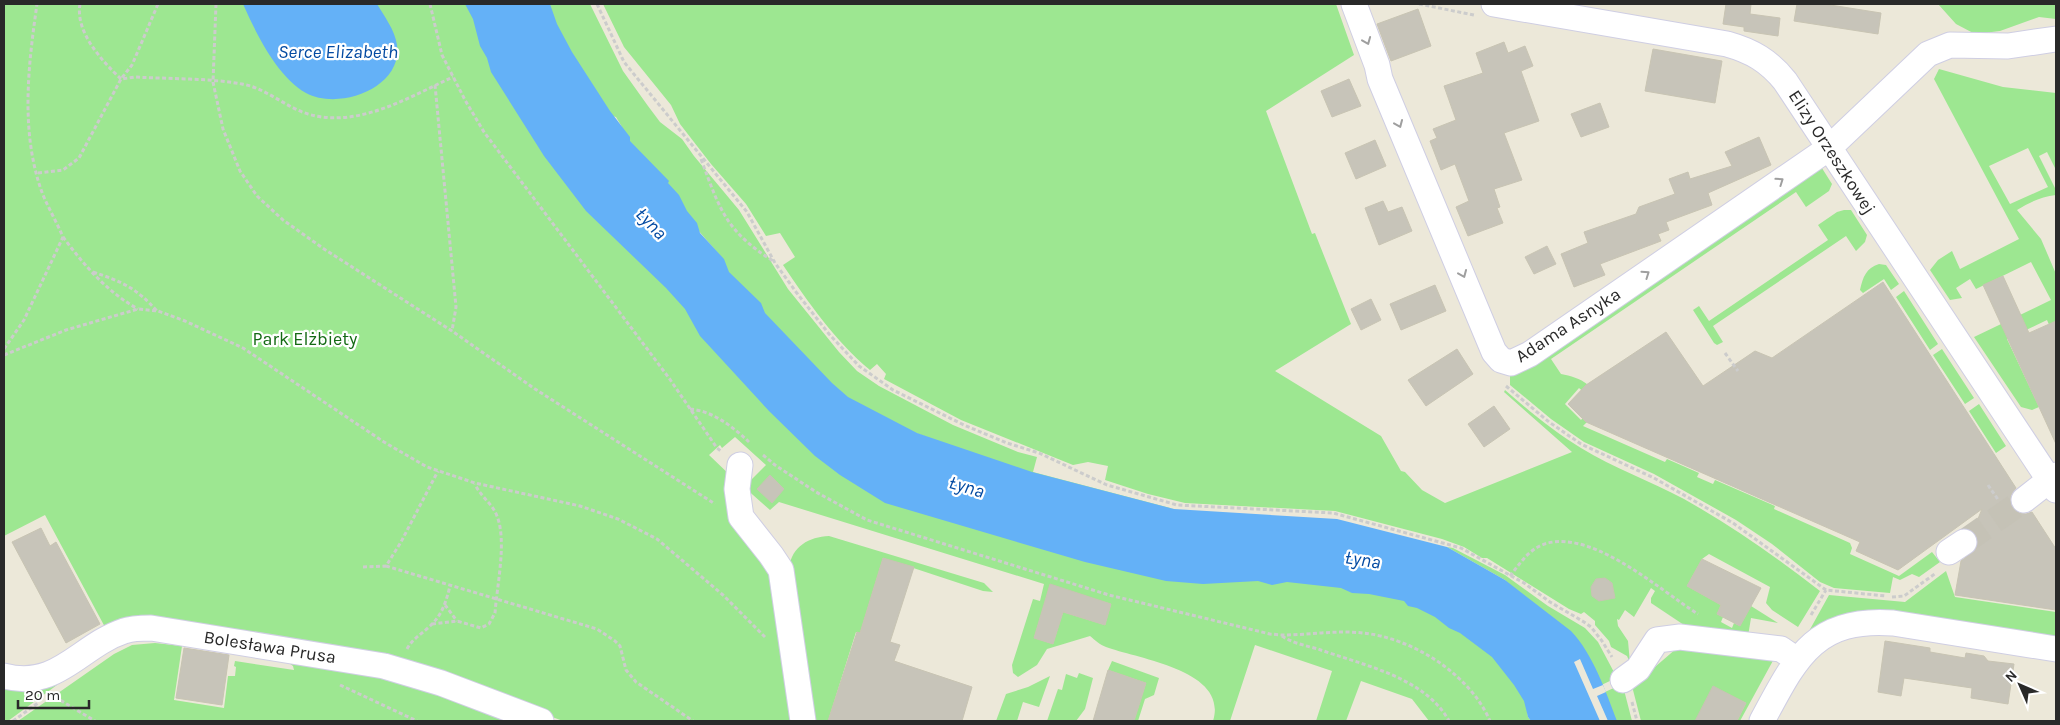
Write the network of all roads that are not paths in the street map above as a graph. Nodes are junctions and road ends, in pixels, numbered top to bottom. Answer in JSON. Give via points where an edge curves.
{"nodes":[{"id":1,"x":1354,"y":4,"type":"edge"},
{"id":2,"x":1494,"y":4,"type":"edge"},
{"id":3,"x":2056,"y":40,"type":"edge"},
{"id":4,"x":1829,"y":148,"type":"junction"},
{"id":5,"x":751,"y":454,"type":"road end"},
{"id":6,"x":2054,"y":481,"type":"edge"},
{"id":7,"x":2013,"y":502,"type":"tunnel mouth"},
{"id":8,"x":2056,"y":649,"type":"edge"},
{"id":9,"x":1797,"y":660,"type":"junction"},
{"id":10,"x":4,"y":676,"type":"edge"},
{"id":11,"x":1623,"y":680,"type":"road end"},
{"id":12,"x":541,"y":721,"type":"edge"},
{"id":13,"x":804,"y":721,"type":"edge"},
{"id":14,"x":1762,"y":721,"type":"edge"}],
"edges":[{"from":1,"to":4,"type":"street","name":"Adama Asnyka","one_way":true,"via":[[1380,80],[1494,352],[1505,362],[1517,361],[1530,354]]},
{"from":2,"to":4,"type":"street","name":"Elizy Orzeszkowej","via":[[1744,49],[1774,68]]},
{"from":3,"to":4,"type":"street","via":[[2008,46],[1950,45],[1928,54]]},
{"from":4,"to":6,"type":"street","name":"Elizy Orzeszkowej"},
{"from":5,"to":13,"type":"street","via":[[737,489],[741,517],[781,570]]},
{"from":6,"to":7,"type":"street"},
{"from":8,"to":9,"type":"street","via":[[1872,622],[1851,625],[1826,635]]},
{"from":9,"to":11,"type":"street","via":[[1781,649],[1680,637],[1657,640],[1638,669]]},
{"from":9,"to":14,"type":"street"},
{"from":10,"to":12,"type":"street","name":"Bolesława Prusa","via":[[26,679],[52,674],[123,631],[140,628],[172,630],[384,666],[441,683]]}]}
